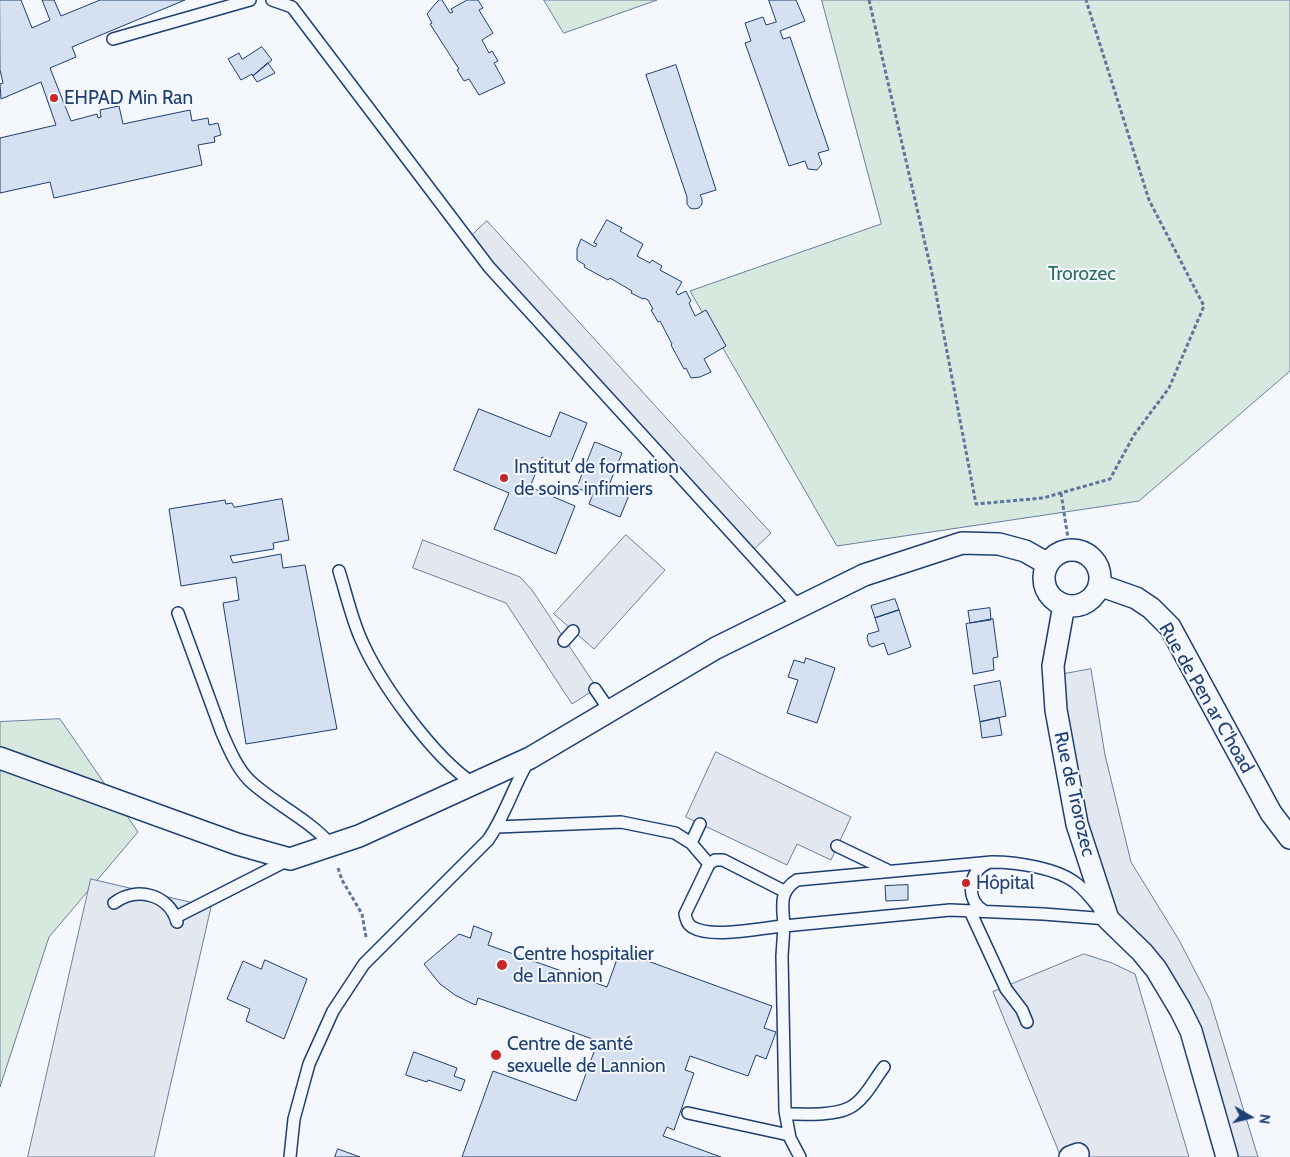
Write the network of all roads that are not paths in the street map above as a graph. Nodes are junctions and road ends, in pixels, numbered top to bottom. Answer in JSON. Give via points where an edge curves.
{"nodes":[{"id":1,"x":250,"y":0,"type":"edge"},
{"id":2,"x":272,"y":0,"type":"edge"},
{"id":3,"x":112,"y":38,"type":"dead end"},
{"id":4,"x":1048,"y":564,"type":"junction"},
{"id":5,"x":339,"y":572,"type":"dead end"},
{"id":6,"x":1099,"y":585,"type":"junction"},
{"id":7,"x":1064,"y":605,"type":"junction"},
{"id":8,"x":799,"y":607,"type":"junction"},
{"id":9,"x":178,"y":613,"type":"dead end"},
{"id":10,"x":573,"y":631,"type":"dead end"},
{"id":11,"x":564,"y":641,"type":"dead end"},
{"id":12,"x":595,"y":689,"type":"dead end"},
{"id":13,"x":610,"y":712,"type":"junction"},
{"id":14,"x":0,"y":758,"type":"edge"},
{"id":15,"x":530,"y":758,"type":"junction"},
{"id":16,"x":474,"y":784,"type":"junction"},
{"id":17,"x":700,"y":824,"type":"dead end"},
{"id":18,"x":497,"y":827,"type":"junction"},
{"id":19,"x":1290,"y":838,"type":"edge"},
{"id":20,"x":691,"y":843,"type":"junction"},
{"id":21,"x":331,"y":845,"type":"junction"},
{"id":22,"x":837,"y":846,"type":"dead end"},
{"id":23,"x":290,"y":859,"type":"junction"},
{"id":24,"x":992,"y":862,"type":"junction"},
{"id":25,"x":709,"y":864,"type":"junction"},
{"id":26,"x":889,"y":871,"type":"junction"},
{"id":27,"x":784,"y":891,"type":"junction"},
{"id":28,"x":114,"y":903,"type":"dead end"},
{"id":29,"x":970,"y":911,"type":"junction"},
{"id":30,"x":984,"y":911,"type":"junction"},
{"id":31,"x":1108,"y":919,"type":"junction"},
{"id":32,"x":784,"y":926,"type":"junction"},
{"id":33,"x":1027,"y":1022,"type":"dead end"},
{"id":34,"x":884,"y":1067,"type":"dead end"},
{"id":35,"x":688,"y":1113,"type":"dead end"},
{"id":36,"x":786,"y":1114,"type":"junction"},
{"id":37,"x":790,"y":1135,"type":"junction"},
{"id":38,"x":290,"y":1157,"type":"edge"},
{"id":39,"x":800,"y":1157,"type":"edge"},
{"id":40,"x":1227,"y":1157,"type":"edge"}],
"edges":[{"from":1,"to":3,"type":"lane"},
{"from":2,"to":8,"type":"lane","via":[[292,7],[489,266]]},
{"from":4,"to":6,"type":"street","via":[[1062,551],[1086,553],[1098,568]]},
{"from":4,"to":7,"type":"street","via":[[1044,584],[1048,593]]},
{"from":4,"to":8,"type":"street","via":[[1025,551],[999,544],[962,543],[864,575]]},
{"from":5,"to":16,"type":"lane","via":[[360,637],[381,677],[419,730],[461,776]]},
{"from":6,"to":7,"type":"street","via":[[1085,603]]},
{"from":6,"to":19,"type":"street","name":"Rue de Pen ar C'hoad","via":[[1136,598],[1170,627],[1271,813]]},
{"from":7,"to":31,"type":"street","name":"Rue de Trorozec","via":[[1053,666],[1056,710],[1077,824]]},
{"from":8,"to":13,"type":"street","via":[[716,648]]},
{"from":9,"to":21,"type":"lane","via":[[222,733],[243,772]]},
{"from":10,"to":11,"type":"lane"},
{"from":12,"to":13,"type":"lane"},
{"from":13,"to":15,"type":"street"},
{"from":14,"to":23,"type":"street","via":[[236,844]]},
{"from":15,"to":16,"type":"street"},
{"from":15,"to":18,"type":"lane"},
{"from":16,"to":21,"type":"street","via":[[359,836]]},
{"from":17,"to":20,"type":"lane"},
{"from":18,"to":20,"type":"lane","via":[[621,822],[675,833]]},
{"from":18,"to":38,"type":"lane","via":[[488,840],[369,958],[333,1011],[309,1064],[294,1119]]},
{"from":20,"to":25,"type":"lane"},
{"from":21,"to":23,"type":"street"},
{"from":22,"to":26,"type":"lane"},
{"from":23,"to":28,"type":"lane","via":[[177,920],[162,901],[148,895],[132,894]]},
{"from":24,"to":26,"type":"lane"},
{"from":24,"to":30,"type":"lane","via":[[978,869],[970,884],[974,900]]},
{"from":24,"to":31,"type":"lane","via":[[1016,863],[1059,874],[1077,884]]},
{"from":25,"to":27,"type":"lane","via":[[723,860]]},
{"from":25,"to":32,"type":"lane","via":[[685,914],[691,927],[716,933]]},
{"from":26,"to":27,"type":"lane","via":[[797,880]]},
{"from":27,"to":32,"type":"lane"},
{"from":29,"to":30,"type":"lane"},
{"from":29,"to":32,"type":"lane","via":[[950,910]]},
{"from":29,"to":33,"type":"lane","via":[[1006,989]]},
{"from":30,"to":31,"type":"lane"},
{"from":31,"to":40,"type":"street","name":"Rue de Trorozec","via":[[1142,952],[1180,1009],[1191,1031]]},
{"from":32,"to":36,"type":"lane"},
{"from":34,"to":36,"type":"lane","via":[[850,1108],[828,1113]]},
{"from":35,"to":37,"type":"lane"},
{"from":36,"to":37,"type":"lane"},
{"from":37,"to":39,"type":"lane"}]}
